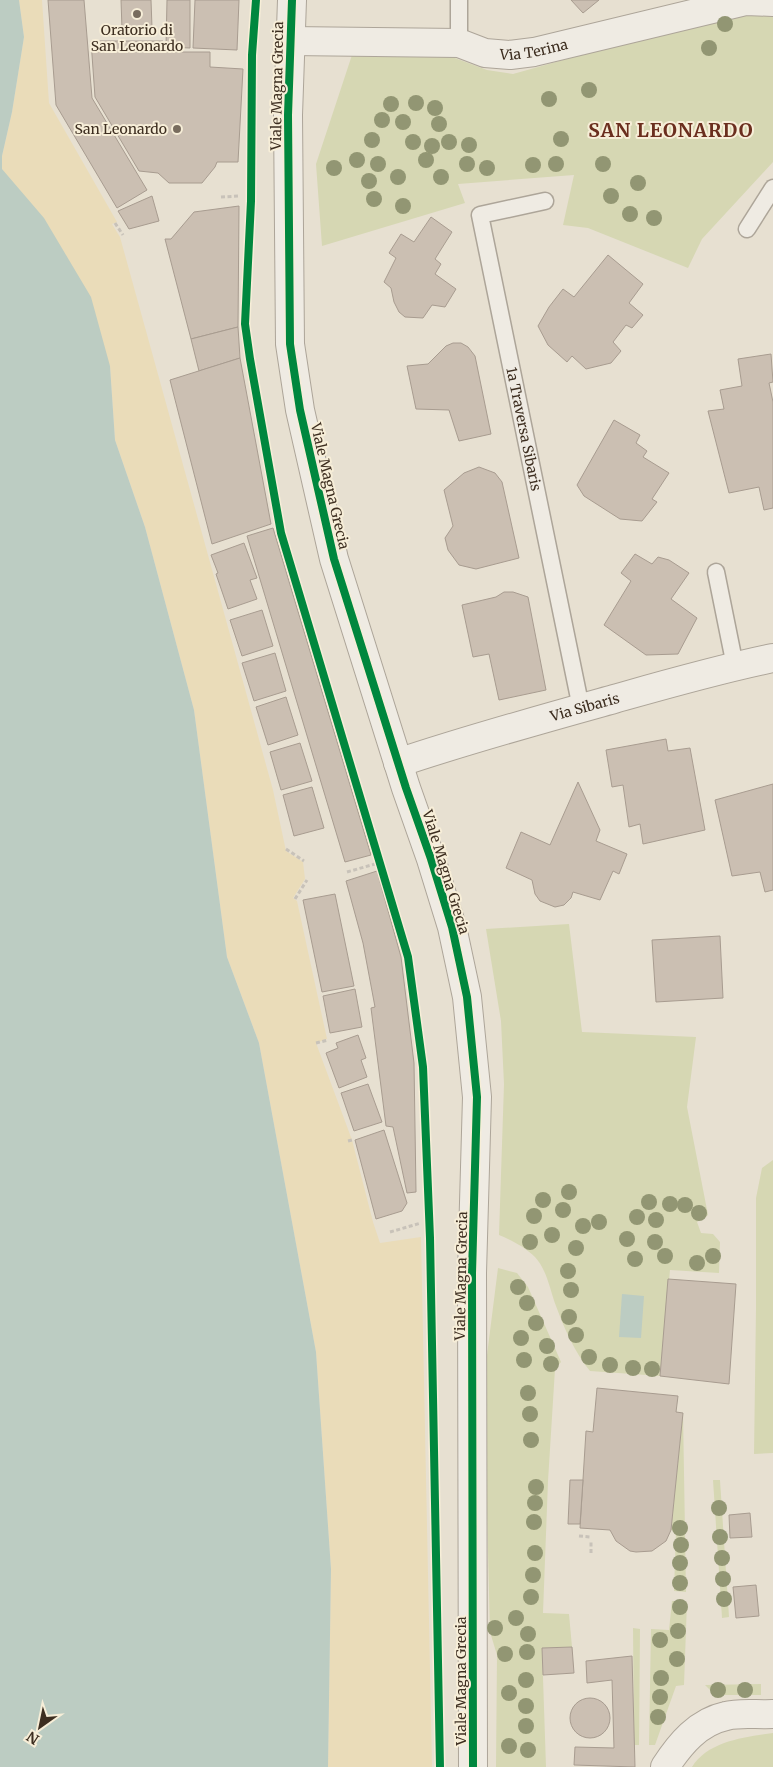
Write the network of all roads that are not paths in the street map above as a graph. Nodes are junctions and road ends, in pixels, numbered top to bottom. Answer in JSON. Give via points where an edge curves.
{"nodes":[{"id":1,"x":292,"y":0,"type":"edge"},
{"id":2,"x":460,"y":0,"type":"edge"},
{"id":3,"x":773,"y":2,"type":"edge"},
{"id":4,"x":290,"y":41,"type":"junction"},
{"id":5,"x":460,"y":43,"type":"junction"},
{"id":6,"x":773,"y":188,"type":"edge"},
{"id":7,"x":546,"y":201,"type":"dead end"},
{"id":8,"x":747,"y":229,"type":"dead end"},
{"id":9,"x":716,"y":572,"type":"dead end"},
{"id":10,"x":773,"y":658,"type":"edge"},
{"id":11,"x":735,"y":666,"type":"junction"},
{"id":12,"x":581,"y":708,"type":"junction"},
{"id":13,"x":398,"y":763,"type":"junction"},
{"id":14,"x":773,"y":1714,"type":"edge"},
{"id":15,"x":473,"y":1767,"type":"edge"},
{"id":16,"x":665,"y":1767,"type":"edge"}],
"edges":[{"from":1,"to":4,"type":"street","name":"Viale Magna Grecia"},
{"from":2,"to":5,"type":"lane"},
{"from":3,"to":5,"type":"street","name":"Via Terina","via":[[746,1],[534,52],[485,54]]},
{"from":4,"to":5,"type":"street","name":"Via Terina"},
{"from":4,"to":13,"type":"street","name":"Viale Magna Grecia","via":[[292,353],[300,410],[334,559]]},
{"from":6,"to":8,"type":"lane"},
{"from":7,"to":12,"type":"lane","name":"1a Traversa Sibaris","via":[[480,215]]},
{"from":9,"to":11,"type":"lane"},
{"from":10,"to":11,"type":"street","name":"Via Sibaris"},
{"from":11,"to":12,"type":"street","name":"Via Sibaris"},
{"from":12,"to":13,"type":"street","name":"Via Sibaris"},
{"from":13,"to":15,"type":"street","name":"Viale Magna Grecia","via":[[452,927],[468,997],[477,1097],[472,1273]]},
{"from":14,"to":16,"type":"street","via":[[728,1715],[708,1722],[692,1733]]}]}
